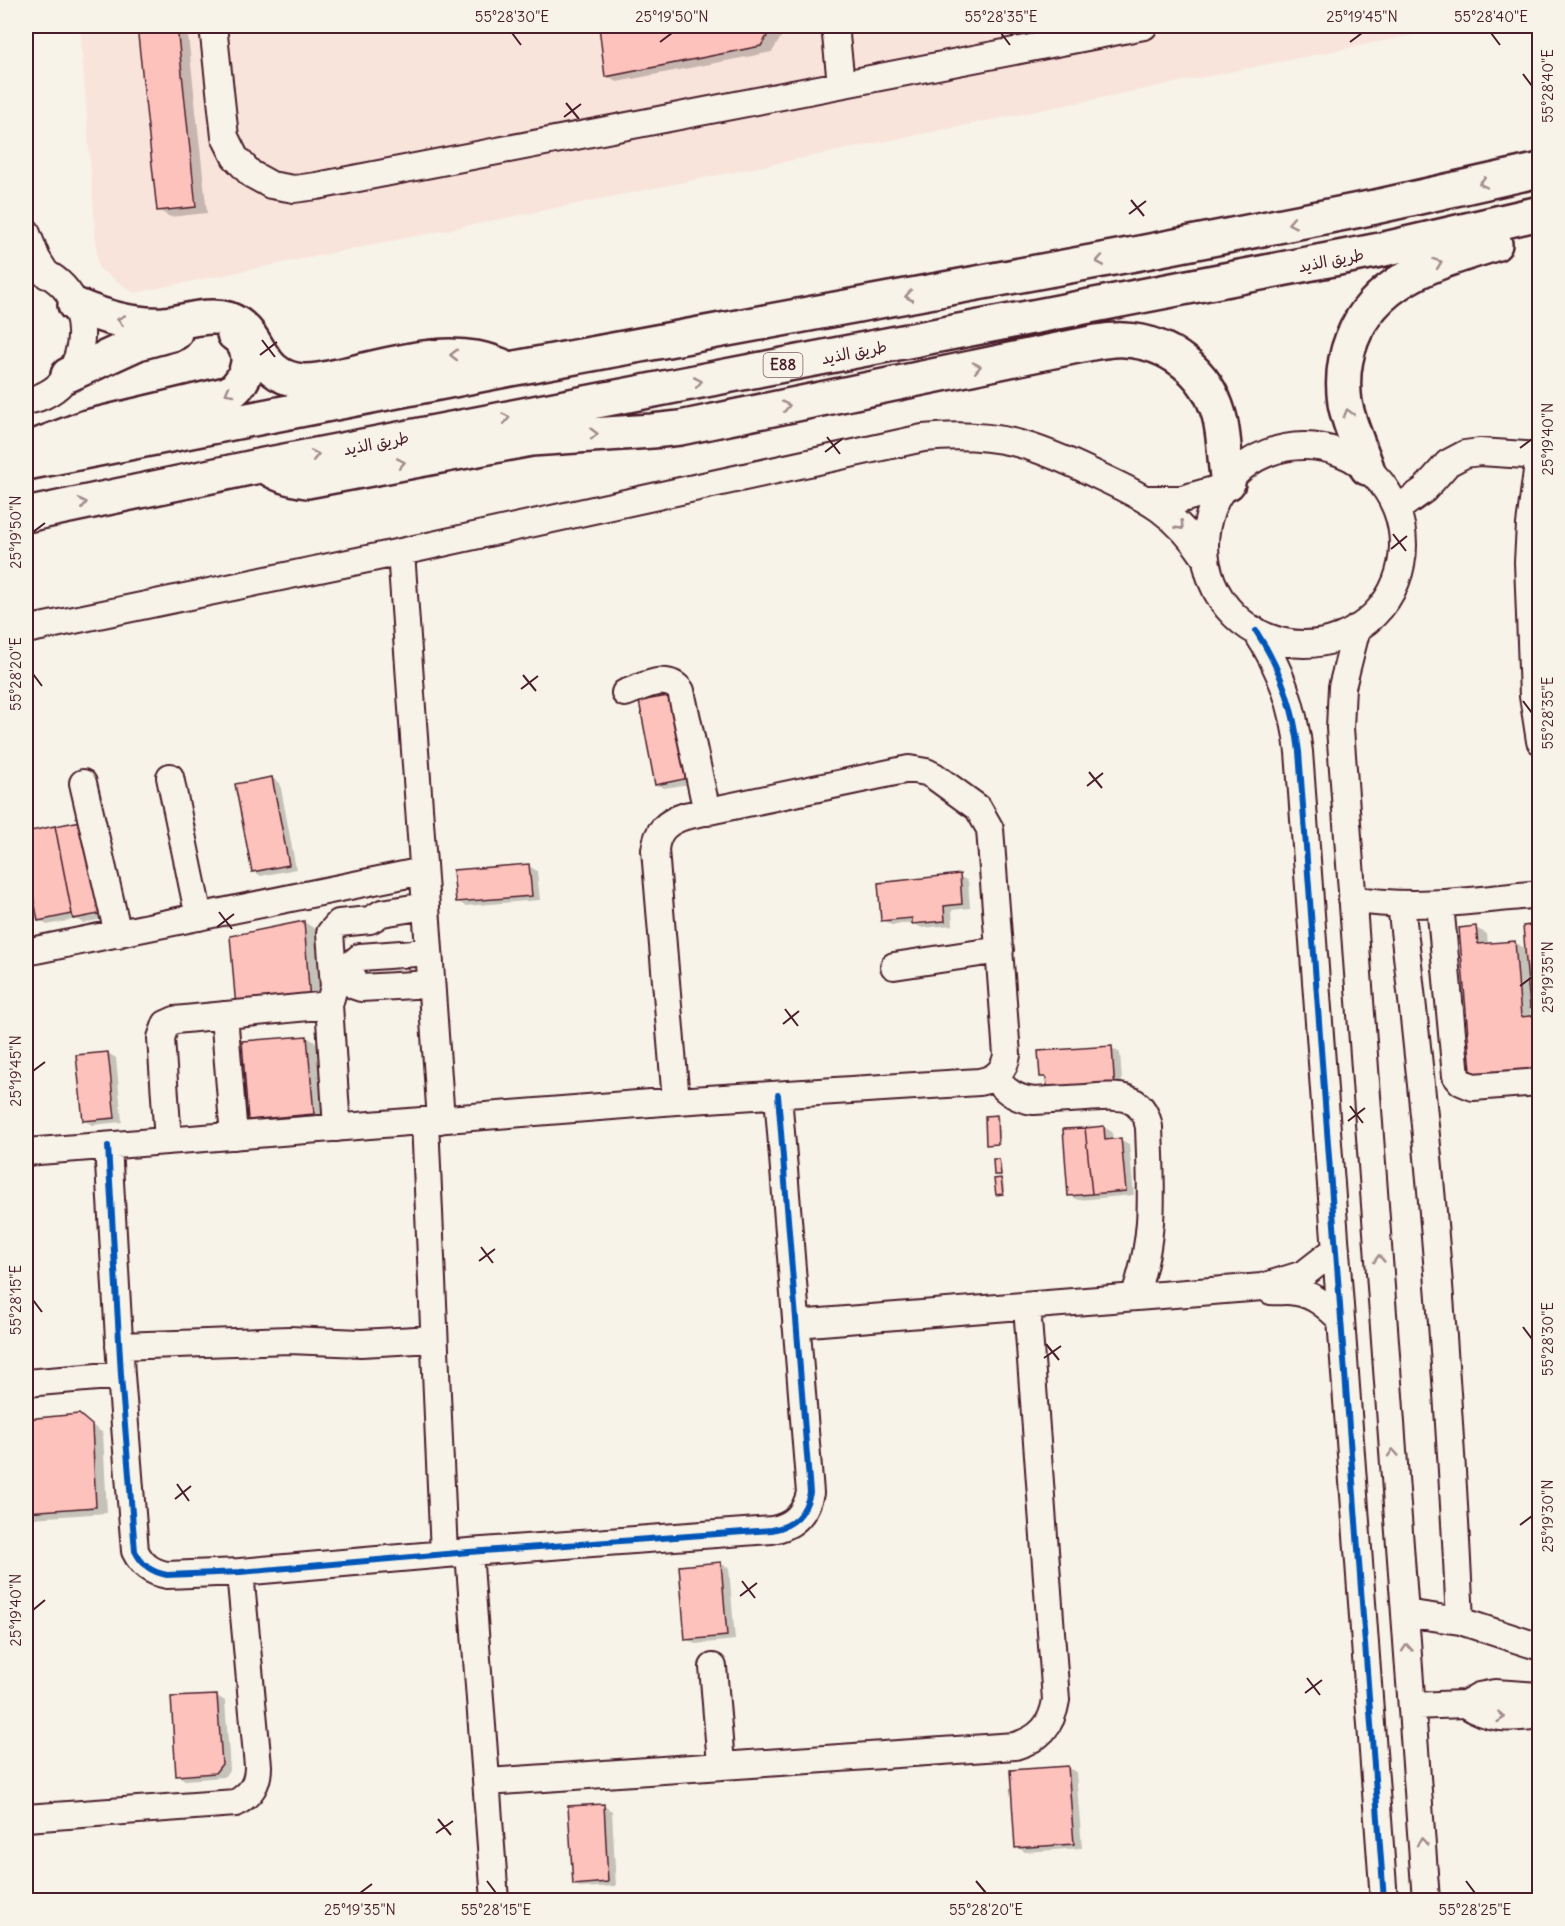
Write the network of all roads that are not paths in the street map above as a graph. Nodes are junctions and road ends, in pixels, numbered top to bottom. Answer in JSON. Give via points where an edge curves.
{"nodes":[{"id":1,"x":213,"y":26,"type":"edge"},
{"id":2,"x":835,"y":26,"type":"edge"},
{"id":3,"x":1144,"y":26,"type":"edge"},
{"id":4,"x":841,"y":84,"type":"junction"},
{"id":5,"x":1539,"y":170,"type":"edge"},
{"id":6,"x":1539,"y":213,"type":"edge"},
{"id":7,"x":1539,"y":230,"type":"edge"},
{"id":8,"x":26,"y":231,"type":"edge"},
{"id":9,"x":36,"y":271,"type":"edge"},
{"id":10,"x":75,"y":304,"type":"junction"},
{"id":11,"x":510,"y":369,"type":"junction"},
{"id":12,"x":68,"y":375,"type":"junction"},
{"id":13,"x":26,"y":401,"type":"edge"},
{"id":14,"x":26,"y":453,"type":"edge"},
{"id":15,"x":1539,"y":456,"type":"edge"},
{"id":16,"x":26,"y":463,"type":"edge"},
{"id":17,"x":264,"y":465,"type":"junction"},
{"id":18,"x":1367,"y":468,"type":"junction"},
{"id":19,"x":1226,"y":485,"type":"junction"},
{"id":20,"x":1147,"y":499,"type":"junction"},
{"id":21,"x":1397,"y":509,"type":"junction"},
{"id":22,"x":26,"y":515,"type":"edge"},
{"id":23,"x":401,"y":552,"type":"junction"},
{"id":24,"x":1206,"y":559,"type":"junction"},
{"id":25,"x":1358,"y":628,"type":"junction"},
{"id":26,"x":26,"y":630,"type":"edge"},
{"id":27,"x":1256,"y":632,"type":"junction"},
{"id":28,"x":625,"y":693,"type":"dead end"},
{"id":29,"x":1539,"y":741,"type":"edge"},
{"id":30,"x":170,"y":777,"type":"dead end"},
{"id":31,"x":83,"y":783,"type":"dead end"},
{"id":32,"x":707,"y":812,"type":"junction"},
{"id":33,"x":423,"y":871,"type":"junction"},
{"id":34,"x":1539,"y":894,"type":"edge"},
{"id":35,"x":1352,"y":899,"type":"junction"},
{"id":36,"x":1440,"y":903,"type":"junction"},
{"id":37,"x":1401,"y":905,"type":"junction"},
{"id":38,"x":425,"y":906,"type":"junction"},
{"id":39,"x":200,"y":917,"type":"junction"},
{"id":40,"x":118,"y":934,"type":"junction"},
{"id":41,"x":1000,"y":950,"type":"junction"},
{"id":42,"x":26,"y":952,"type":"edge"},
{"id":43,"x":429,"y":952,"type":"junction"},
{"id":44,"x":894,"y":966,"type":"dead end"},
{"id":45,"x":431,"y":984,"type":"junction"},
{"id":46,"x":329,"y":1005,"type":"junction"},
{"id":47,"x":224,"y":1015,"type":"junction"},
{"id":48,"x":994,"y":1077,"type":"junction"},
{"id":49,"x":1539,"y":1082,"type":"edge"},
{"id":50,"x":778,"y":1095,"type":"junction"},
{"id":51,"x":676,"y":1101,"type":"junction"},
{"id":52,"x":433,"y":1120,"type":"junction"},
{"id":53,"x":337,"y":1128,"type":"junction"},
{"id":54,"x":234,"y":1136,"type":"junction"},
{"id":55,"x":168,"y":1141,"type":"junction"},
{"id":56,"x":108,"y":1146,"type":"junction"},
{"id":57,"x":26,"y":1152,"type":"edge"},
{"id":58,"x":1336,"y":1249,"type":"junction"},
{"id":59,"x":1262,"y":1287,"type":"junction"},
{"id":60,"x":1134,"y":1297,"type":"junction"},
{"id":61,"x":1027,"y":1306,"type":"junction"},
{"id":62,"x":1341,"y":1320,"type":"junction"},
{"id":63,"x":796,"y":1324,"type":"junction"},
{"id":64,"x":434,"y":1339,"type":"junction"},
{"id":65,"x":119,"y":1346,"type":"junction"},
{"id":66,"x":121,"y":1376,"type":"junction"},
{"id":67,"x":26,"y":1383,"type":"edge"},
{"id":68,"x":457,"y":1553,"type":"junction"},
{"id":69,"x":240,"y":1572,"type":"junction"},
{"id":70,"x":1405,"y":1613,"type":"junction"},
{"id":71,"x":1460,"y":1621,"type":"junction"},
{"id":72,"x":1539,"y":1647,"type":"edge"},
{"id":73,"x":713,"y":1667,"type":"dead end"},
{"id":74,"x":1539,"y":1696,"type":"edge"},
{"id":75,"x":1465,"y":1704,"type":"junction"},
{"id":76,"x":1412,"y":1706,"type":"junction"},
{"id":77,"x":1539,"y":1715,"type":"edge"},
{"id":78,"x":722,"y":1764,"type":"junction"},
{"id":79,"x":487,"y":1782,"type":"junction"},
{"id":80,"x":26,"y":1818,"type":"edge"},
{"id":81,"x":495,"y":1900,"type":"edge"},
{"id":82,"x":1384,"y":1900,"type":"edge"},
{"id":83,"x":1426,"y":1900,"type":"edge"}],
"edges":[{"from":1,"to":4,"type":"street","via":[[225,137],[235,158],[251,174],[294,189]]},
{"from":2,"to":4,"type":"street"},
{"from":3,"to":4,"type":"street"},
{"from":5,"to":11,"type":"highway","one_way":true,"via":[[1164,249]]},
{"from":17,"to":6,"type":"highway","name":"طريق الذيد","number":"E88","one_way":true,"via":[[1380,250]]},
{"from":18,"to":7,"type":"highway","one_way":true,"via":[[1345,402],[1344,374],[1349,346],[1369,308],[1390,287],[1415,273]]},
{"from":8,"to":9,"type":"street","via":[[37,259]]},
{"from":9,"to":10,"type":"street","via":[[66,291]]},
{"from":11,"to":10,"type":"highway","one_way":true,"via":[[466,355],[442,355],[300,380],[278,373],[261,355],[250,335],[225,318],[140,323],[117,320]]},
{"from":10,"to":12,"type":"street","via":[[81,322],[81,341]]},
{"from":11,"to":16,"type":"highway"},
{"from":12,"to":13,"type":"street","via":[[54,390]]},
{"from":12,"to":14,"type":"highway","one_way":true,"via":[[138,343],[215,326],[238,337],[249,361],[240,385],[230,393],[87,427]]},
{"from":15,"to":21,"type":"street","via":[[1465,454],[1448,463],[1424,490]]},
{"from":15,"to":29,"type":"street","via":[[1528,562],[1533,696]]},
{"from":17,"to":19,"type":"highway","one_way":true,"via":[[284,477],[307,481],[531,439],[680,428],[1123,339],[1173,354],[1194,370],[1210,391],[1220,415]]},
{"from":22,"to":17,"type":"highway","name":"طريق الذيد","number":"E88","one_way":true},
{"from":18,"to":19,"type":"street","via":[[1325,448],[1294,447],[1250,462]]},
{"from":18,"to":21,"type":"street"},
{"from":19,"to":20,"type":"street","via":[[1182,499]]},
{"from":19,"to":24,"type":"street","via":[[1209,522]]},
{"from":20,"to":23,"type":"street","via":[[1046,451],[985,436],[954,435],[923,438]]},
{"from":20,"to":24,"type":"street","one_way":true,"via":[[1180,525]]},
{"from":21,"to":25,"type":"street","via":[[1403,539],[1395,582],[1380,608]]},
{"from":23,"to":26,"type":"street"},
{"from":23,"to":33,"type":"street"},
{"from":24,"to":27,"type":"street","via":[[1223,601]]},
{"from":25,"to":27,"type":"street","via":[[1330,640],[1307,643],[1285,642]]},
{"from":25,"to":35,"type":"street","via":[[1344,677],[1340,718]]},
{"from":27,"to":58,"type":"street","via":[[1287,689],[1297,731]]},
{"from":28,"to":32,"type":"street","via":[[664,680],[681,691]]},
{"from":30,"to":39,"type":"street"},
{"from":31,"to":40,"type":"street"},
{"from":32,"to":41,"type":"street","via":[[909,769],[926,772],[978,808],[987,821]]},
{"from":32,"to":51,"type":"street","via":[[675,819],[664,826],[656,840]]},
{"from":33,"to":38,"type":"street"},
{"from":33,"to":39,"type":"street"},
{"from":34,"to":36,"type":"street"},
{"from":35,"to":37,"type":"street"},
{"from":70,"to":35,"type":"street","one_way":true},
{"from":36,"to":37,"type":"street"},
{"from":36,"to":49,"type":"street","via":[[1456,1076],[1473,1088]]},
{"from":37,"to":71,"type":"street","via":[[1437,1246]]},
{"from":38,"to":43,"type":"street"},
{"from":38,"to":46,"type":"street","via":[[382,913],[370,920],[339,923],[332,929],[334,987]]},
{"from":39,"to":40,"type":"street"},
{"from":40,"to":42,"type":"street"},
{"from":41,"to":44,"type":"street"},
{"from":41,"to":48,"type":"street","via":[[1007,1056],[1005,1065]]},
{"from":43,"to":45,"type":"street"},
{"from":43,"to":45,"type":"street","via":[[360,957],[352,964],[351,978],[361,988]]},
{"from":45,"to":52,"type":"street"},
{"from":46,"to":47,"type":"street"},
{"from":46,"to":53,"type":"street"},
{"from":47,"to":54,"type":"street"},
{"from":47,"to":55,"type":"street","via":[[175,1020],[164,1028],[161,1038]]},
{"from":48,"to":50,"type":"street","via":[[979,1082]]},
{"from":48,"to":60,"type":"street","via":[[1007,1092],[1025,1100],[1118,1096],[1133,1101],[1144,1112],[1149,1127],[1152,1225],[1146,1262]]},
{"from":50,"to":51,"type":"street"},
{"from":50,"to":63,"type":"street"},
{"from":51,"to":52,"type":"street"},
{"from":52,"to":53,"type":"street"},
{"from":52,"to":64,"type":"street"},
{"from":53,"to":54,"type":"street"},
{"from":54,"to":55,"type":"street"},
{"from":55,"to":56,"type":"street"},
{"from":56,"to":57,"type":"street"},
{"from":56,"to":65,"type":"street"},
{"from":58,"to":59,"type":"street","via":[[1304,1274]]},
{"from":58,"to":62,"type":"street"},
{"from":59,"to":60,"type":"street"},
{"from":59,"to":62,"type":"street","via":[[1311,1296]]},
{"from":60,"to":61,"type":"street"},
{"from":61,"to":63,"type":"street"},
{"from":61,"to":78,"type":"street","via":[[1056,1700],[1048,1726],[1033,1739],[1015,1746]]},
{"from":62,"to":82,"type":"street"},
{"from":63,"to":68,"type":"street","via":[[810,1493],[802,1514],[794,1522],[772,1530]]},
{"from":64,"to":65,"type":"street"},
{"from":64,"to":68,"type":"street"},
{"from":65,"to":66,"type":"street"},
{"from":66,"to":67,"type":"street"},
{"from":66,"to":69,"type":"street","via":[[133,1540],[140,1560],[147,1568],[167,1575]]},
{"from":68,"to":69,"type":"street"},
{"from":68,"to":79,"type":"street"},
{"from":69,"to":80,"type":"street","via":[[258,1766],[254,1788],[236,1803]]},
{"from":70,"to":71,"type":"street"},
{"from":76,"to":70,"type":"street","one_way":true},
{"from":71,"to":72,"type":"street"},
{"from":73,"to":78,"type":"street"},
{"from":74,"to":75,"type":"street","via":[[1495,1693]]},
{"from":75,"to":76,"type":"street"},
{"from":75,"to":77,"type":"street","one_way":true,"via":[[1497,1717]]},
{"from":83,"to":76,"type":"street","one_way":true},
{"from":78,"to":79,"type":"street"},
{"from":79,"to":81,"type":"street"}]}
